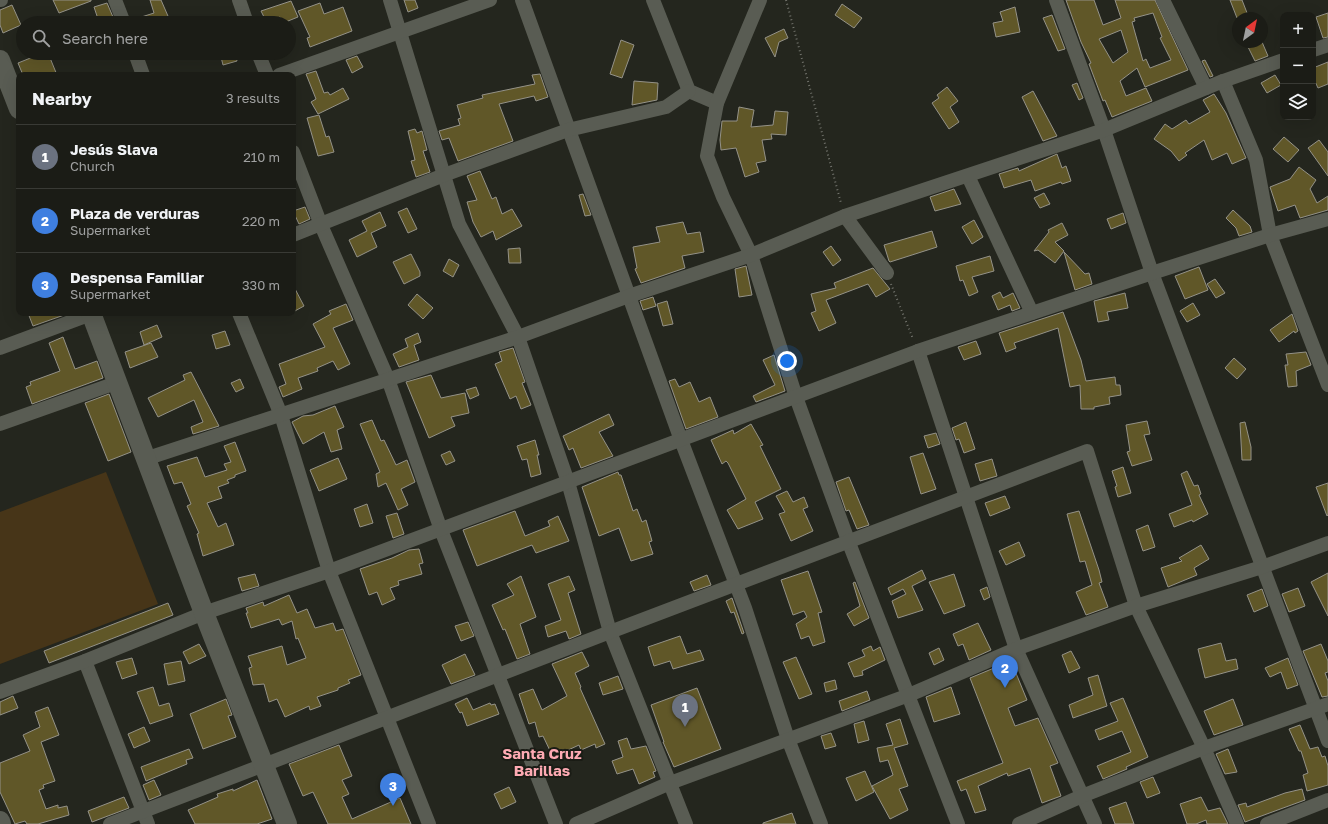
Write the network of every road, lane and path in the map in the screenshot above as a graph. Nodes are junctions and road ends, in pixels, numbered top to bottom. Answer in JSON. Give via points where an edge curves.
{"nodes":[{"id":1,"x":115,"y":0,"type":"edge"},
{"id":2,"x":239,"y":0,"type":"edge"},
{"id":3,"x":390,"y":0,"type":"edge"},
{"id":4,"x":490,"y":0,"type":"edge"},
{"id":5,"x":522,"y":0,"type":"edge"},
{"id":6,"x":653,"y":0,"type":"edge"},
{"id":7,"x":760,"y":0,"type":"edge"},
{"id":8,"x":786,"y":0,"type":"edge"},
{"id":9,"x":1056,"y":0,"type":"edge"},
{"id":10,"x":1163,"y":0,"type":"edge"},
{"id":11,"x":121,"y":16,"type":"edge"},
{"id":12,"x":245,"y":16,"type":"edge"},
{"id":13,"x":400,"y":31,"type":"junction"},
{"id":14,"x":1328,"y":44,"type":"edge"},
{"id":15,"x":1316,"y":49,"type":"edge"},
{"id":16,"x":0,"y":60,"type":"edge"},
{"id":17,"x":138,"y":60,"type":"edge"},
{"id":18,"x":261,"y":60,"type":"edge"},
{"id":19,"x":1280,"y":61,"type":"edge"},
{"id":20,"x":142,"y":72,"type":"edge"},
{"id":21,"x":266,"y":72,"type":"edge"},
{"id":22,"x":287,"y":72,"type":"edge"},
{"id":23,"x":1223,"y":81,"type":"junction"},
{"id":24,"x":1206,"y":88,"type":"junction"},
{"id":25,"x":689,"y":91,"type":"junction"},
{"id":26,"x":16,"y":101,"type":"edge"},
{"id":27,"x":716,"y":103,"type":"junction"},
{"id":28,"x":568,"y":130,"type":"junction"},
{"id":29,"x":1104,"y":130,"type":"junction"},
{"id":30,"x":296,"y":160,"type":"edge"},
{"id":31,"x":444,"y":175,"type":"junction"},
{"id":32,"x":968,"y":176,"type":"junction"},
{"id":33,"x":845,"y":216,"type":"junction"},
{"id":34,"x":1328,"y":219,"type":"edge"},
{"id":35,"x":322,"y":225,"type":"junction"},
{"id":36,"x":296,"y":234,"type":"edge"},
{"id":37,"x":1270,"y":235,"type":"junction"},
{"id":38,"x":751,"y":255,"type":"junction"},
{"id":39,"x":887,"y":273,"type":"joint"},
{"id":40,"x":1152,"y":273,"type":"junction"},
{"id":41,"x":629,"y":296,"type":"junction"},
{"id":42,"x":1032,"y":313,"type":"junction"},
{"id":43,"x":84,"y":316,"type":"edge"},
{"id":44,"x":93,"y":316,"type":"edge"},
{"id":45,"x":240,"y":316,"type":"edge"},
{"id":46,"x":518,"y":337,"type":"junction"},
{"id":47,"x":0,"y":348,"type":"edge"},
{"id":48,"x":918,"y":352,"type":"junction"},
{"id":49,"x":388,"y":378,"type":"junction"},
{"id":50,"x":116,"y":383,"type":"junction"},
{"id":51,"x":1328,"y":385,"type":"edge"},
{"id":52,"x":796,"y":397,"type":"junction"},
{"id":53,"x":281,"y":415,"type":"junction"},
{"id":54,"x":0,"y":424,"type":"edge"},
{"id":55,"x":681,"y":440,"type":"junction"},
{"id":56,"x":145,"y":459,"type":"junction"},
{"id":57,"x":568,"y":482,"type":"junction"},
{"id":58,"x":967,"y":498,"type":"junction"},
{"id":59,"x":441,"y":530,"type":"junction"},
{"id":60,"x":849,"y":543,"type":"junction"},
{"id":61,"x":1328,"y":543,"type":"edge"},
{"id":62,"x":1262,"y":567,"type":"junction"},
{"id":63,"x":329,"y":571,"type":"junction"},
{"id":64,"x":737,"y":585,"type":"junction"},
{"id":65,"x":1136,"y":606,"type":"junction"},
{"id":66,"x":204,"y":613,"type":"junction"},
{"id":67,"x":610,"y":632,"type":"junction"},
{"id":68,"x":1016,"y":649,"type":"junction"},
{"id":69,"x":86,"y":661,"type":"junction"},
{"id":70,"x":498,"y":676,"type":"junction"},
{"id":71,"x":0,"y":692,"type":"edge"},
{"id":72,"x":909,"y":695,"type":"junction"},
{"id":73,"x":1322,"y":707,"type":"edge"},
{"id":74,"x":387,"y":718,"type":"junction"},
{"id":75,"x":788,"y":739,"type":"junction"},
{"id":76,"x":1328,"y":741,"type":"edge"},
{"id":77,"x":1204,"y":748,"type":"junction"},
{"id":78,"x":263,"y":765,"type":"junction"},
{"id":79,"x":670,"y":783,"type":"junction"},
{"id":80,"x":1082,"y":796,"type":"junction"},
{"id":81,"x":1328,"y":800,"type":"edge"},
{"id":82,"x":146,"y":818,"type":"edge"},
{"id":83,"x":110,"y":824,"type":"edge"},
{"id":84,"x":287,"y":824,"type":"edge"},
{"id":85,"x":429,"y":824,"type":"edge"},
{"id":86,"x":556,"y":824,"type":"edge"},
{"id":87,"x":576,"y":824,"type":"edge"},
{"id":88,"x":686,"y":824,"type":"edge"},
{"id":89,"x":821,"y":824,"type":"edge"},
{"id":90,"x":958,"y":824,"type":"edge"},
{"id":91,"x":1019,"y":824,"type":"edge"},
{"id":92,"x":1095,"y":824,"type":"edge"},
{"id":93,"x":1237,"y":824,"type":"edge"},
{"id":94,"x":1267,"y":824,"type":"edge"}],
"edges":[{"from":1,"to":11,"type":"street"},
{"from":2,"to":12,"type":"street"},
{"from":3,"to":13,"type":"street"},
{"from":4,"to":13,"type":"street"},
{"from":5,"to":28,"type":"street"},
{"from":6,"to":25,"type":"street"},
{"from":7,"to":27,"type":"street"},
{"from":8,"to":33,"type":"path"},
{"from":9,"to":29,"type":"street"},
{"from":10,"to":24,"type":"street"},
{"from":13,"to":22,"type":"street"},
{"from":13,"to":31,"type":"street"},
{"from":14,"to":15,"type":"street"},
{"from":16,"to":26,"type":"street"},
{"from":17,"to":20,"type":"street"},
{"from":18,"to":21,"type":"street"},
{"from":19,"to":23,"type":"street"},
{"from":23,"to":24,"type":"street"},
{"from":23,"to":37,"type":"street","via":[[1256,160]]},
{"from":24,"to":29,"type":"street"},
{"from":25,"to":27,"type":"street"},
{"from":25,"to":28,"type":"street","via":[[666,107]]},
{"from":27,"to":38,"type":"street","via":[[707,156],[723,197]]},
{"from":28,"to":31,"type":"street"},
{"from":28,"to":41,"type":"street"},
{"from":29,"to":32,"type":"street"},
{"from":29,"to":40,"type":"street"},
{"from":30,"to":35,"type":"street"},
{"from":31,"to":35,"type":"street"},
{"from":31,"to":46,"type":"street","via":[[459,224]]},
{"from":32,"to":33,"type":"street"},
{"from":32,"to":42,"type":"street"},
{"from":33,"to":38,"type":"street"},
{"from":33,"to":39,"type":"street"},
{"from":34,"to":37,"type":"street"},
{"from":35,"to":36,"type":"street"},
{"from":35,"to":49,"type":"street"},
{"from":37,"to":40,"type":"street"},
{"from":37,"to":51,"type":"street"},
{"from":38,"to":41,"type":"street"},
{"from":38,"to":52,"type":"street"},
{"from":39,"to":48,"type":"path"},
{"from":40,"to":42,"type":"street"},
{"from":40,"to":62,"type":"street"},
{"from":41,"to":46,"type":"street"},
{"from":41,"to":55,"type":"street"},
{"from":42,"to":48,"type":"street"},
{"from":43,"to":47,"type":"street"},
{"from":44,"to":50,"type":"street"},
{"from":45,"to":53,"type":"street"},
{"from":46,"to":49,"type":"street"},
{"from":46,"to":57,"type":"street"},
{"from":48,"to":52,"type":"street"},
{"from":48,"to":58,"type":"street"},
{"from":49,"to":53,"type":"street"},
{"from":49,"to":59,"type":"street"},
{"from":50,"to":54,"type":"street"},
{"from":50,"to":56,"type":"street"},
{"from":52,"to":55,"type":"street"},
{"from":52,"to":60,"type":"street"},
{"from":53,"to":56,"type":"street"},
{"from":53,"to":63,"type":"street"},
{"from":55,"to":57,"type":"street"},
{"from":55,"to":64,"type":"street"},
{"from":56,"to":66,"type":"street"},
{"from":57,"to":59,"type":"street"},
{"from":57,"to":67,"type":"street"},
{"from":58,"to":60,"type":"street"},
{"from":58,"to":65,"type":"street","via":[[1087,452]]},
{"from":58,"to":68,"type":"street"},
{"from":59,"to":63,"type":"street"},
{"from":59,"to":70,"type":"street"},
{"from":60,"to":64,"type":"street"},
{"from":60,"to":72,"type":"street"},
{"from":61,"to":62,"type":"street"},
{"from":62,"to":65,"type":"street"},
{"from":62,"to":73,"type":"street"},
{"from":63,"to":66,"type":"street"},
{"from":63,"to":74,"type":"street"},
{"from":64,"to":67,"type":"street"},
{"from":64,"to":75,"type":"street"},
{"from":65,"to":68,"type":"street"},
{"from":65,"to":77,"type":"street"},
{"from":66,"to":69,"type":"street"},
{"from":66,"to":78,"type":"street"},
{"from":67,"to":70,"type":"street"},
{"from":67,"to":79,"type":"street"},
{"from":68,"to":72,"type":"street"},
{"from":68,"to":80,"type":"street"},
{"from":69,"to":71,"type":"street"},
{"from":69,"to":82,"type":"street"},
{"from":70,"to":74,"type":"street"},
{"from":70,"to":86,"type":"street"},
{"from":72,"to":75,"type":"street"},
{"from":72,"to":90,"type":"street"},
{"from":73,"to":76,"type":"street"},
{"from":73,"to":77,"type":"street"},
{"from":74,"to":78,"type":"street"},
{"from":74,"to":85,"type":"street"},
{"from":75,"to":79,"type":"street"},
{"from":75,"to":89,"type":"street"},
{"from":77,"to":80,"type":"street"},
{"from":77,"to":93,"type":"street"},
{"from":78,"to":82,"type":"street"},
{"from":78,"to":84,"type":"street"},
{"from":79,"to":87,"type":"street"},
{"from":79,"to":88,"type":"street"},
{"from":80,"to":91,"type":"street"},
{"from":80,"to":92,"type":"street"},
{"from":81,"to":94,"type":"street"},
{"from":82,"to":83,"type":"street"}]}
